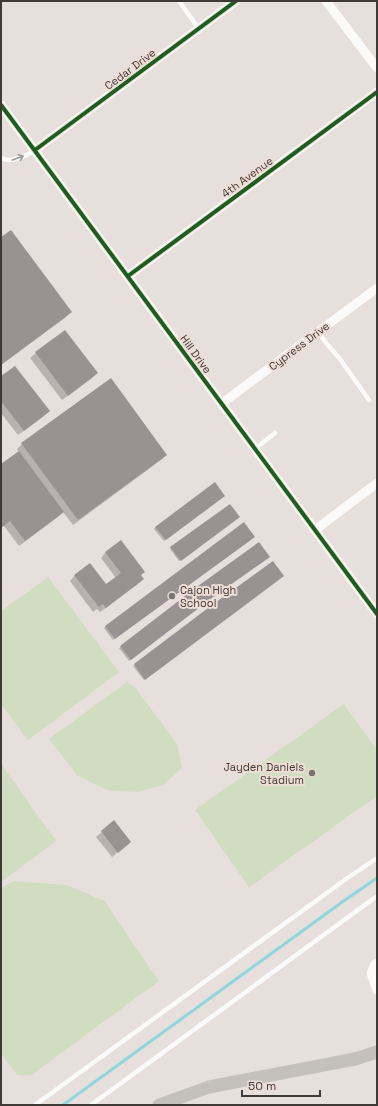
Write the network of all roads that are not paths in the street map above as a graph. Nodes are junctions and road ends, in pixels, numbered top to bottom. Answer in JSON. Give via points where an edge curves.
{"nodes":[{"id":1,"x":179,"y":1,"type":"edge"},
{"id":2,"x":236,"y":1,"type":"edge"},
{"id":3,"x":326,"y":1,"type":"edge"},
{"id":4,"x":199,"y":29,"type":"junction"},
{"id":5,"x":377,"y":68,"type":"edge"},
{"id":6,"x":377,"y":92,"type":"edge"},
{"id":7,"x":1,"y":105,"type":"edge"},
{"id":8,"x":35,"y":150,"type":"junction"},
{"id":9,"x":1,"y":158,"type":"edge"},
{"id":10,"x":128,"y":276,"type":"junction"},
{"id":11,"x":377,"y":288,"type":"edge"},
{"id":12,"x":318,"y":332,"type":"junction"},
{"id":13,"x":369,"y":400,"type":"dead end"},
{"id":14,"x":221,"y":404,"type":"junction"},
{"id":15,"x":275,"y":433,"type":"dead end"},
{"id":16,"x":255,"y":449,"type":"junction"},
{"id":17,"x":377,"y":483,"type":"edge"},
{"id":18,"x":315,"y":530,"type":"junction"},
{"id":19,"x":377,"y":614,"type":"edge"},
{"id":20,"x":377,"y":858,"type":"edge"},
{"id":21,"x":377,"y":896,"type":"edge"},
{"id":22,"x":377,"y":963,"type":"edge"},
{"id":23,"x":377,"y":990,"type":"edge"},
{"id":24,"x":377,"y":1052,"type":"edge"},
{"id":25,"x":35,"y":1105,"type":"edge"},
{"id":26,"x":91,"y":1105,"type":"edge"},
{"id":27,"x":159,"y":1105,"type":"edge"}],
"edges":[{"from":1,"to":4,"type":"lane"},
{"from":2,"to":4,"type":"street","name":"Cedar Drive"},
{"from":3,"to":5,"type":"street"},
{"from":4,"to":8,"type":"street","name":"Cedar Drive"},
{"from":6,"to":10,"type":"street","name":"4th Avenue"},
{"from":7,"to":8,"type":"street","name":"Hill Drive"},
{"from":9,"to":8,"type":"lane","one_way":true,"via":[[16,159]]},
{"from":8,"to":10,"type":"street","name":"Hill Drive"},
{"from":10,"to":14,"type":"street","name":"Hill Drive"},
{"from":11,"to":12,"type":"street","name":"Cypress Drive"},
{"from":12,"to":13,"type":"lane"},
{"from":12,"to":14,"type":"street","name":"Cypress Drive"},
{"from":14,"to":16,"type":"street","name":"Hill Drive"},
{"from":15,"to":16,"type":"lane"},
{"from":16,"to":18,"type":"street","name":"Hill Drive"},
{"from":17,"to":18,"type":"street"},
{"from":18,"to":19,"type":"street","name":"Hill Drive"},
{"from":20,"to":25,"type":"lane"},
{"from":21,"to":26,"type":"lane"},
{"from":22,"to":23,"type":"street","via":[[371,973]]},
{"from":24,"to":27,"type":"main road","via":[[355,1059],[209,1086]]}]}
